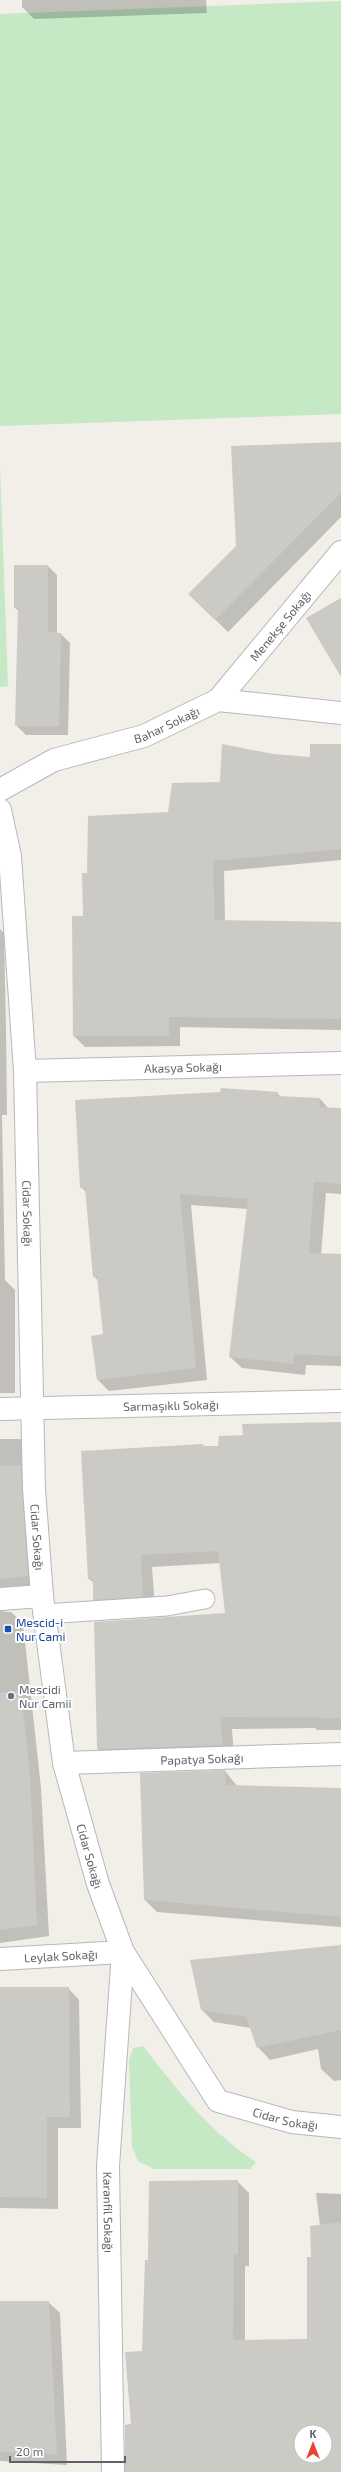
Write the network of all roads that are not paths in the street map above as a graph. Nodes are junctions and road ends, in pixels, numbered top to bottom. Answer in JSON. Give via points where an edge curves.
{"nodes":[{"id":1,"x":341,"y":552,"type":"edge"},
{"id":2,"x":218,"y":700,"type":"junction"},
{"id":3,"x":341,"y":713,"type":"edge"},
{"id":4,"x":0,"y":790,"type":"edge"},
{"id":5,"x":0,"y":810,"type":"edge"},
{"id":6,"x":341,"y":1063,"type":"edge"},
{"id":7,"x":25,"y":1071,"type":"junction"},
{"id":8,"x":341,"y":1401,"type":"edge"},
{"id":9,"x":33,"y":1408,"type":"junction"},
{"id":10,"x":0,"y":1409,"type":"edge"},
{"id":11,"x":205,"y":1598,"type":"dead end"},
{"id":12,"x":0,"y":1599,"type":"edge"},
{"id":13,"x":43,"y":1605,"type":"junction"},
{"id":14,"x":341,"y":1754,"type":"edge"},
{"id":15,"x":64,"y":1763,"type":"junction"},
{"id":16,"x":123,"y":1952,"type":"junction"},
{"id":17,"x":0,"y":1959,"type":"edge"},
{"id":18,"x":341,"y":2127,"type":"edge"},
{"id":19,"x":113,"y":2472,"type":"edge"}],
"edges":[{"from":1,"to":2,"type":"street","name":"Menekşe Sokağı"},
{"from":2,"to":3,"type":"street"},
{"from":2,"to":4,"type":"street","name":"Bahar Sokağı","via":[[144,736],[54,760]]},
{"from":5,"to":7,"type":"street","name":"Cidar Sokağı","via":[[10,856]]},
{"from":6,"to":7,"type":"street","name":"Akasya Sokağı"},
{"from":7,"to":9,"type":"street","name":"Cidar Sokağı"},
{"from":8,"to":9,"type":"street","name":"Sarmaşıklı Sokağı"},
{"from":9,"to":10,"type":"street","name":"Sarmaşıklı Sokağı"},
{"from":9,"to":13,"type":"street","name":"Cidar Sokağı","via":[[33,1466]]},
{"from":11,"to":13,"type":"lane","via":[[167,1606]]},
{"from":12,"to":13,"type":"street"},
{"from":13,"to":15,"type":"street","name":"Cidar Sokağı"},
{"from":14,"to":15,"type":"street","name":"Papatya Sokağı"},
{"from":15,"to":16,"type":"street","name":"Cidar Sokağı","via":[[98,1884]]},
{"from":16,"to":17,"type":"street","name":"Leylak Sokağı"},
{"from":16,"to":18,"type":"street","name":"Cidar Sokağı","via":[[218,2101],[292,2122]]},
{"from":16,"to":19,"type":"street","name":"Karanfil Sokağı","via":[[108,2166]]}]}
